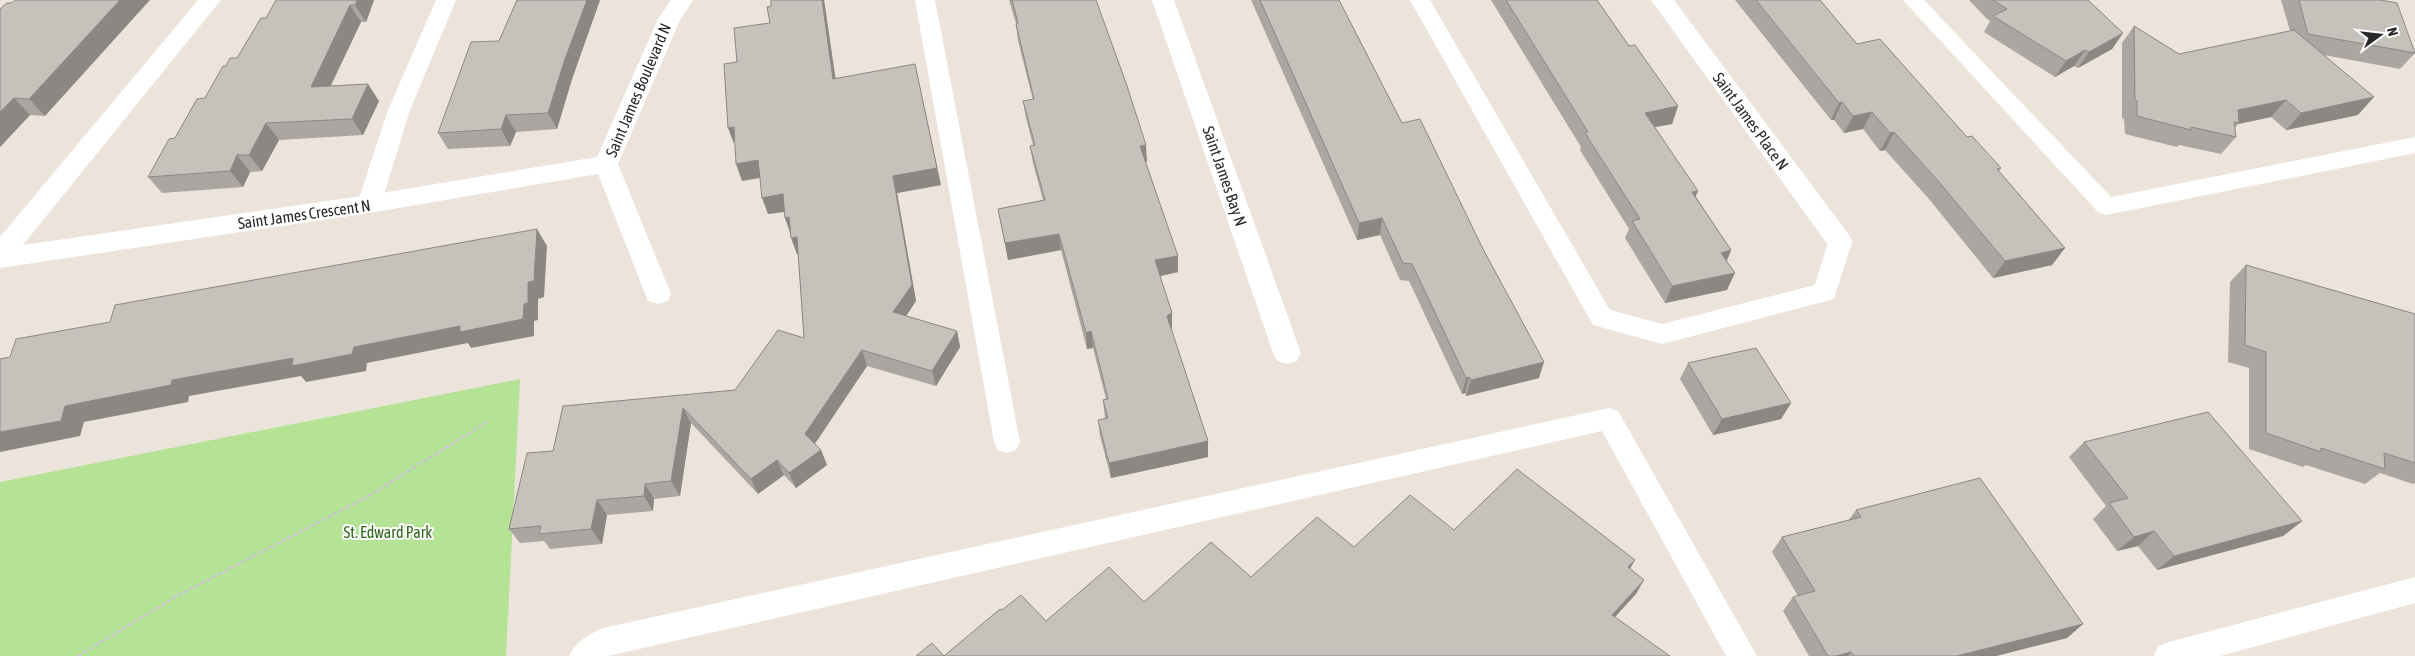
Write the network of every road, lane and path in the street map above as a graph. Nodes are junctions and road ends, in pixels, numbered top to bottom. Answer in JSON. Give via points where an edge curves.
{"nodes":[{"id":1,"x":210,"y":0,"type":"edge"},
{"id":2,"x":446,"y":0,"type":"edge"},
{"id":3,"x":682,"y":0,"type":"edge"},
{"id":4,"x":925,"y":0,"type":"edge"},
{"id":5,"x":1163,"y":0,"type":"edge"},
{"id":6,"x":1420,"y":0,"type":"edge"},
{"id":7,"x":1662,"y":0,"type":"edge"},
{"id":8,"x":1913,"y":0,"type":"edge"},
{"id":9,"x":2415,"y":144,"type":"edge"},
{"id":10,"x":606,"y":164,"type":"junction"},
{"id":11,"x":369,"y":204,"type":"junction"},
{"id":12,"x":1840,"y":242,"type":"joint"},
{"id":13,"x":0,"y":256,"type":"edge"},
{"id":14,"x":658,"y":294,"type":"dead end"},
{"id":15,"x":1287,"y":353,"type":"dead end"},
{"id":16,"x":486,"y":422,"type":"dead end"},
{"id":17,"x":1007,"y":442,"type":"dead end"},
{"id":18,"x":2415,"y":590,"type":"edge"},
{"id":19,"x":78,"y":656,"type":"edge"},
{"id":20,"x":584,"y":656,"type":"edge"},
{"id":21,"x":1742,"y":656,"type":"edge"},
{"id":22,"x":2170,"y":656,"type":"edge"}],
"edges":[{"from":1,"to":13,"type":"street","name":"Saint James Crescent N"},
{"from":2,"to":11,"type":"lane","via":[[399,110]]},
{"from":3,"to":10,"type":"street","name":"Saint James Boulevard N","via":[[669,19]]},
{"from":4,"to":17,"type":"lane"},
{"from":5,"to":15,"type":"street","name":"Saint James Bay N"},
{"from":6,"to":12,"type":"lane","via":[[1602,318],[1662,334],[1825,292]]},
{"from":7,"to":12,"type":"street","name":"Saint James Place N"},
{"from":8,"to":9,"type":"lane","via":[[2106,206]]},
{"from":10,"to":11,"type":"street","name":"Saint James Crescent N"},
{"from":10,"to":14,"type":"street","name":"Saint James Boulevard N"},
{"from":11,"to":13,"type":"street","name":"Saint James Crescent N"},
{"from":16,"to":19,"type":"path","via":[[350,507],[108,635]]},
{"from":18,"to":22,"type":"lane"},
{"from":20,"to":21,"type":"lane","via":[[603,642],[1609,419]]}]}
